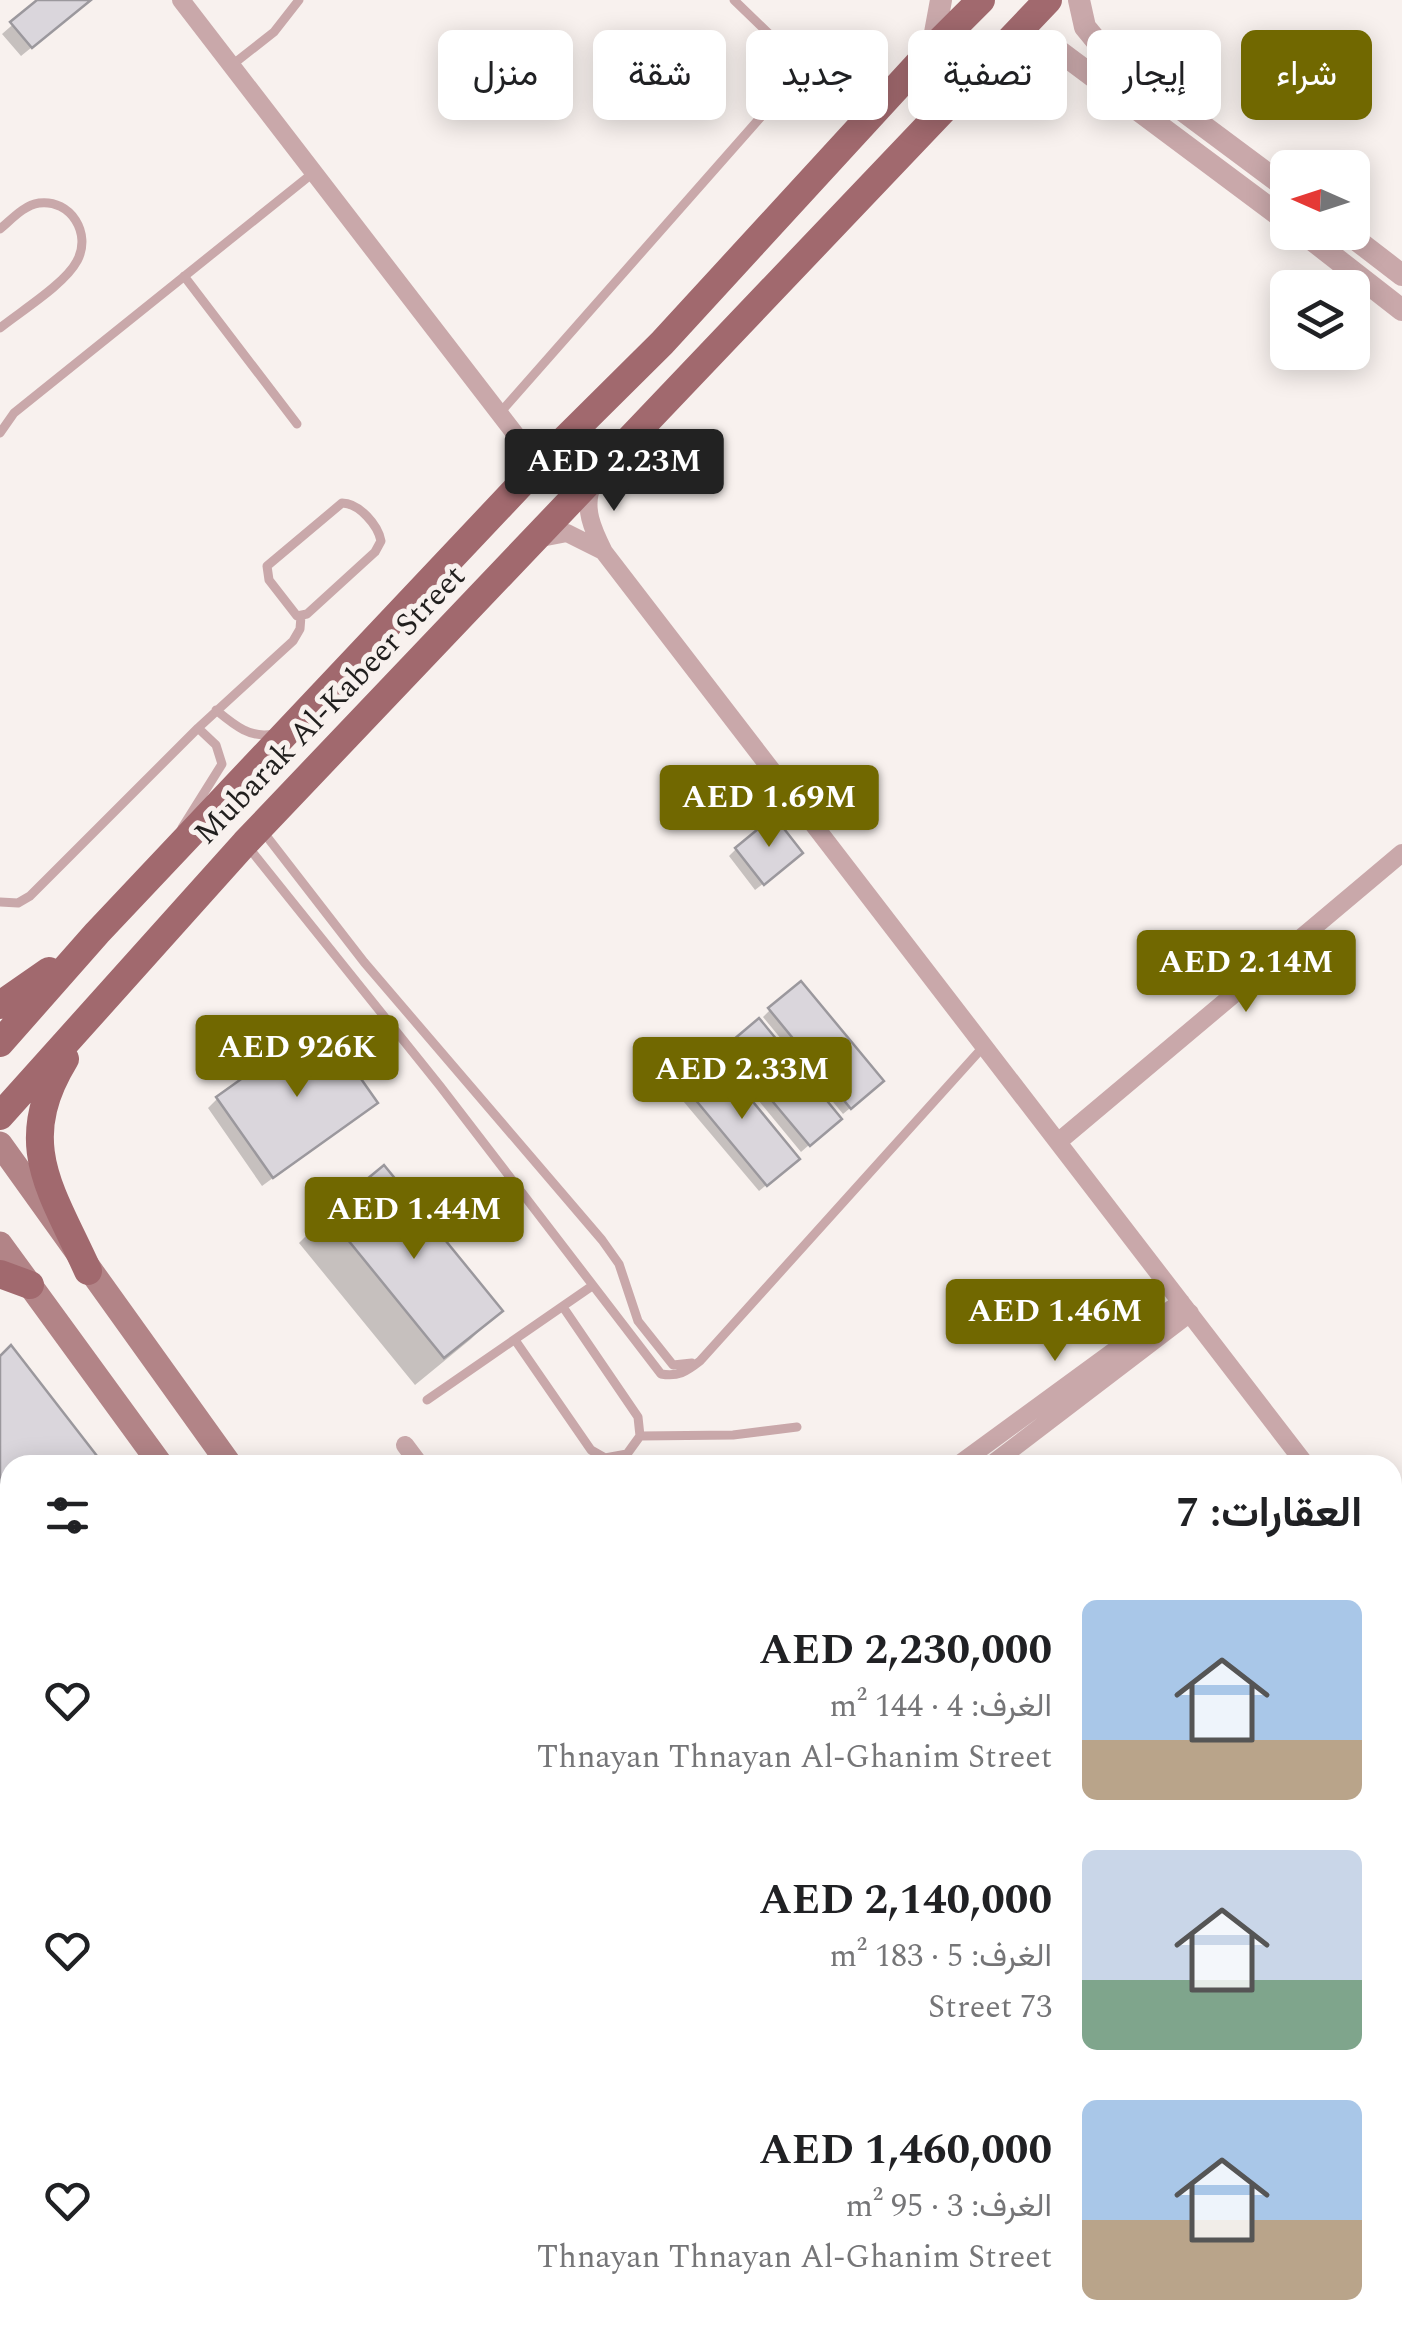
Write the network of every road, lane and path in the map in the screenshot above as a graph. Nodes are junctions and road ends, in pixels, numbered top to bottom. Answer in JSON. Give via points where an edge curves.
{"nodes":[{"id":1,"x":181,"y":0,"type":"edge"},
{"id":2,"x":299,"y":0,"type":"edge"},
{"id":3,"x":734,"y":0,"type":"edge"},
{"id":4,"x":941,"y":0,"type":"edge"},
{"id":5,"x":981,"y":0,"type":"edge"},
{"id":6,"x":1048,"y":0,"type":"edge"},
{"id":7,"x":1078,"y":0,"type":"edge"},
{"id":8,"x":935,"y":30,"type":"edge"},
{"id":9,"x":950,"y":30,"type":"edge"},
{"id":10,"x":1018,"y":30,"type":"edge"},
{"id":11,"x":1067,"y":56,"type":"edge"},
{"id":12,"x":232,"y":65,"type":"junction"},
{"id":13,"x":908,"y":74,"type":"edge"},
{"id":14,"x":932,"y":120,"type":"edge"},
{"id":15,"x":315,"y":172,"type":"junction"},
{"id":16,"x":1270,"y":176,"type":"edge"},
{"id":17,"x":1270,"y":208,"type":"edge"},
{"id":18,"x":0,"y":229,"type":"edge"},
{"id":19,"x":1325,"y":250,"type":"edge"},
{"id":20,"x":1369,"y":250,"type":"edge"},
{"id":21,"x":1402,"y":275,"type":"edge"},
{"id":22,"x":184,"y":276,"type":"junction"},
{"id":23,"x":1402,"y":310,"type":"edge"},
{"id":24,"x":0,"y":328,"type":"edge"},
{"id":25,"x":662,"y":344,"type":"junction"},
{"id":26,"x":692,"y":375,"type":"junction"},
{"id":27,"x":614,"y":391,"type":"junction"},
{"id":28,"x":499,"y":414,"type":"junction"},
{"id":29,"x":648,"y":422,"type":"junction"},
{"id":30,"x":298,"y":424,"type":"dead end"},
{"id":31,"x":0,"y":432,"type":"edge"},
{"id":32,"x":539,"y":465,"type":"junction"},
{"id":33,"x":596,"y":476,"type":"junction"},
{"id":34,"x":536,"y":540,"type":"junction"},
{"id":35,"x":604,"y":552,"type":"junction"},
{"id":36,"x":300,"y":616,"type":"junction"},
{"id":37,"x":216,"y":710,"type":"junction"},
{"id":38,"x":298,"y":721,"type":"junction"},
{"id":39,"x":198,"y":728,"type":"junction"},
{"id":40,"x":253,"y":835,"type":"junction"},
{"id":41,"x":185,"y":840,"type":"junction"},
{"id":42,"x":1402,"y":853,"type":"edge"},
{"id":43,"x":0,"y":902,"type":"edge"},
{"id":44,"x":97,"y":933,"type":"junction"},
{"id":45,"x":0,"y":1005,"type":"edge"},
{"id":46,"x":91,"y":1016,"type":"junction"},
{"id":47,"x":0,"y":1043,"type":"edge"},
{"id":48,"x":984,"y":1046,"type":"junction"},
{"id":49,"x":0,"y":1116,"type":"edge"},
{"id":50,"x":1058,"y":1142,"type":"junction"},
{"id":51,"x":0,"y":1144,"type":"edge"},
{"id":52,"x":0,"y":1244,"type":"edge"},
{"id":53,"x":88,"y":1272,"type":"junction"},
{"id":54,"x":0,"y":1274,"type":"edge"},
{"id":55,"x":30,"y":1285,"type":"junction"},
{"id":56,"x":592,"y":1286,"type":"junction"},
{"id":57,"x":563,"y":1307,"type":"junction"},
{"id":58,"x":1185,"y":1307,"type":"junction"},
{"id":59,"x":515,"y":1340,"type":"junction"},
{"id":60,"x":700,"y":1361,"type":"junction"},
{"id":61,"x":426,"y":1400,"type":"dead end"},
{"id":62,"x":797,"y":1427,"type":"dead end"},
{"id":63,"x":640,"y":1436,"type":"junction"},
{"id":64,"x":405,"y":1444,"type":"dead end"},
{"id":65,"x":155,"y":1455,"type":"edge"},
{"id":66,"x":223,"y":1455,"type":"edge"},
{"id":67,"x":413,"y":1455,"type":"edge"},
{"id":68,"x":600,"y":1455,"type":"edge"},
{"id":69,"x":623,"y":1455,"type":"edge"},
{"id":70,"x":972,"y":1455,"type":"edge"},
{"id":71,"x":1003,"y":1455,"type":"edge"},
{"id":72,"x":1298,"y":1455,"type":"edge"}],
"edges":[{"from":1,"to":12,"type":"street"},
{"from":2,"to":12,"type":"lane","via":[[274,32]]},
{"from":3,"to":28,"type":"lane","via":[[793,57],[789,85]]},
{"from":4,"to":8,"type":"street"},
{"from":5,"to":9,"type":"main road","name":"Mubarak Al-Kabeer Street"},
{"from":6,"to":10,"type":"main road","name":"Mubarak Al-Kabeer Street"},
{"from":7,"to":16,"type":"street","via":[[1085,26],[1108,55]]},
{"from":11,"to":17,"type":"street"},
{"from":12,"to":15,"type":"street"},
{"from":13,"to":25,"type":"main road","name":"Mubarak Al-Kabeer Street"},
{"from":14,"to":26,"type":"main road","name":"Mubarak Al-Kabeer Street"},
{"from":15,"to":22,"type":"lane"},
{"from":15,"to":28,"type":"street"},
{"from":18,"to":24,"type":"lane","via":[[28,206],[53,204],[74,218],[82,242],[75,266]]},
{"from":19,"to":23,"type":"street"},
{"from":20,"to":21,"type":"street"},
{"from":22,"to":30,"type":"lane"},
{"from":22,"to":31,"type":"lane","via":[[14,413]]},
{"from":25,"to":26,"type":"main road","via":[[664,372]]},
{"from":25,"to":27,"type":"main road","name":"Mubarak Al-Kabeer Street"},
{"from":26,"to":29,"type":"main road","name":"Mubarak Al-Kabeer Street"},
{"from":27,"to":29,"type":"main road","via":[[629,386],[644,392],[652,406]]},
{"from":27,"to":32,"type":"main road","name":"Mubarak Al-Kabeer Street"},
{"from":28,"to":32,"type":"street"},
{"from":29,"to":33,"type":"main road","name":"Mubarak Al-Kabeer Street"},
{"from":32,"to":38,"type":"main road","name":"Mubarak Al-Kabeer Street"},
{"from":33,"to":34,"type":"main road","name":"Mubarak Al-Kabeer Street"},
{"from":33,"to":35,"type":"street","via":[[588,510]]},
{"from":34,"to":35,"type":"street","via":[[567,533]]},
{"from":34,"to":40,"type":"main road","name":"Mubarak Al-Kabeer Street"},
{"from":35,"to":48,"type":"street"},
{"from":36,"to":36,"type":"lane","via":[[269,580],[268,566],[338,506],[352,504],[377,529],[379,546]]},
{"from":36,"to":37,"type":"lane","via":[[293,641]]},
{"from":37,"to":38,"type":"lane","via":[[263,736]]},
{"from":37,"to":39,"type":"lane"},
{"from":38,"to":41,"type":"main road","name":"Mubarak Al-Kabeer Street"},
{"from":39,"to":41,"type":"lane","via":[[216,745],[222,764],[184,822]]},
{"from":39,"to":43,"type":"lane","via":[[30,896]]},
{"from":40,"to":46,"type":"main road","name":"Mubarak Al-Kabeer Street"},
{"from":40,"to":56,"type":"lane"},
{"from":40,"to":60,"type":"lane","via":[[602,1240],[659,1350],[673,1365]]},
{"from":41,"to":44,"type":"main road","name":"Mubarak Al-Kabeer Street"},
{"from":42,"to":50,"type":"street"},
{"from":44,"to":45,"type":"main road"},
{"from":44,"to":47,"type":"main road","name":"Mubarak Al-Kabeer Street"},
{"from":46,"to":49,"type":"main road","name":"Mubarak Al-Kabeer Street"},
{"from":46,"to":53,"type":"main road","via":[[48,1091],[38,1139],[47,1179]]},
{"from":48,"to":50,"type":"street"},
{"from":48,"to":60,"type":"lane"},
{"from":50,"to":58,"type":"street"},
{"from":51,"to":53,"type":"main road"},
{"from":52,"to":55,"type":"main road"},
{"from":53,"to":66,"type":"main road"},
{"from":54,"to":55,"type":"main road"},
{"from":55,"to":65,"type":"main road"},
{"from":56,"to":57,"type":"lane"},
{"from":56,"to":60,"type":"lane","via":[[661,1374],[686,1372]]},
{"from":57,"to":59,"type":"lane"},
{"from":57,"to":63,"type":"lane","via":[[638,1417]]},
{"from":58,"to":70,"type":"street"},
{"from":58,"to":71,"type":"street"},
{"from":58,"to":72,"type":"street"},
{"from":59,"to":61,"type":"lane"},
{"from":59,"to":68,"type":"lane"},
{"from":62,"to":63,"type":"lane"},
{"from":63,"to":69,"type":"lane"},
{"from":64,"to":67,"type":"street"}]}
